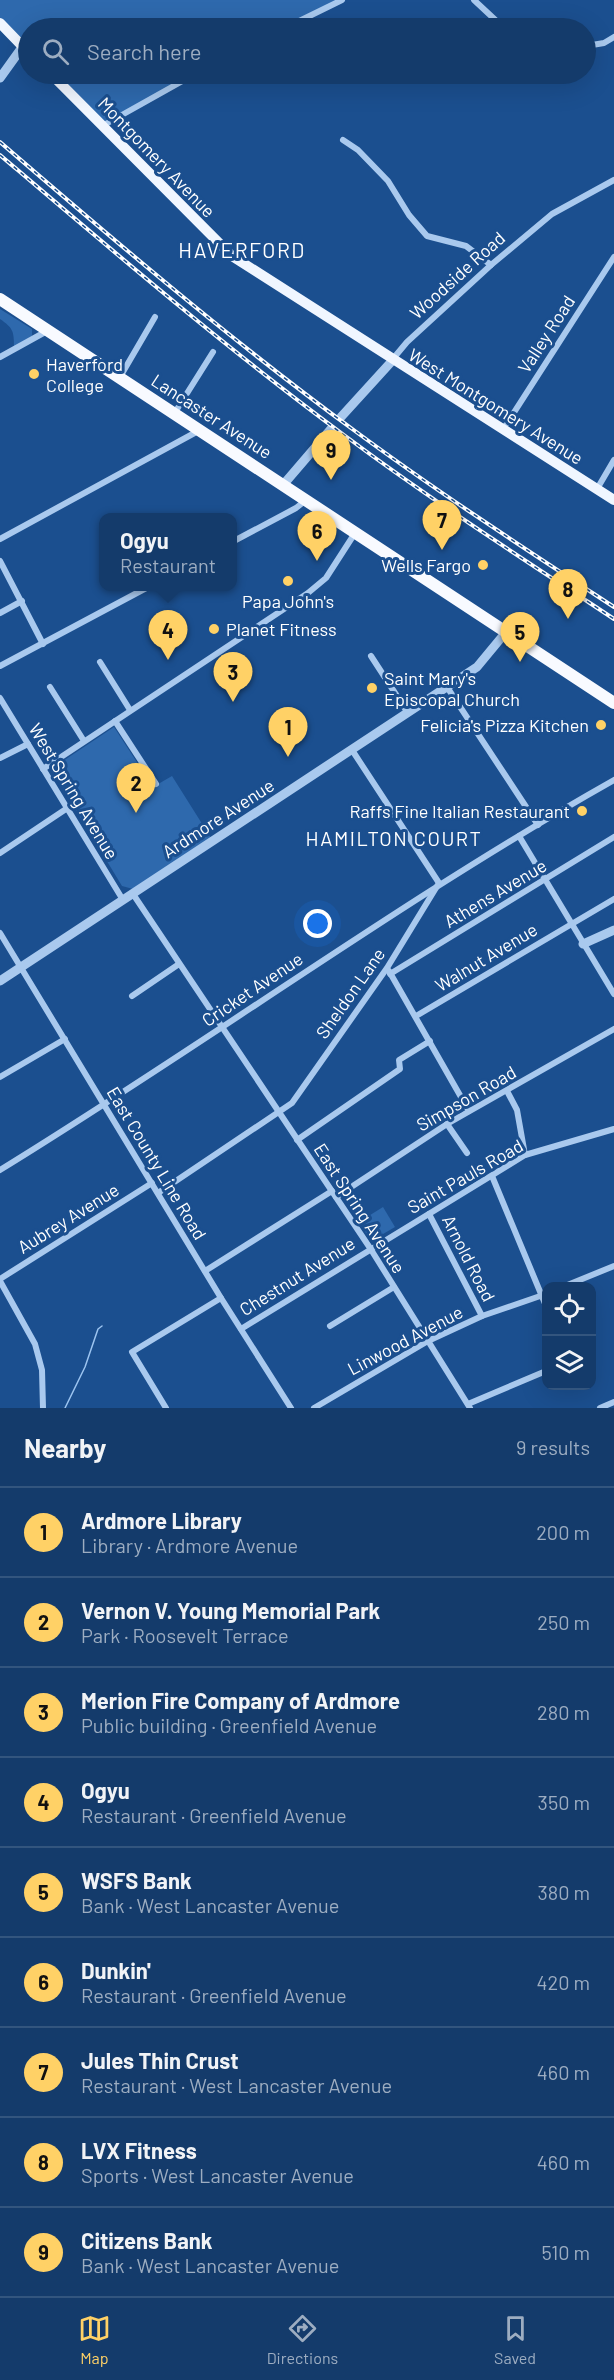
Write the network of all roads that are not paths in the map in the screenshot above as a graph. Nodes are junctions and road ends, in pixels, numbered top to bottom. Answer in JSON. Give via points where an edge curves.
{"nodes":[{"id":1,"x":342,"y":0,"type":"edge"},
{"id":2,"x":474,"y":0,"type":"edge"},
{"id":3,"x":305,"y":18,"type":"edge"},
{"id":4,"x":493,"y":18,"type":"edge"},
{"id":5,"x":0,"y":23,"type":"edge"},
{"id":6,"x":614,"y":37,"type":"edge"},
{"id":7,"x":18,"y":41,"type":"edge"},
{"id":8,"x":596,"y":44,"type":"edge"},
{"id":9,"x":18,"y":58,"type":"edge"},
{"id":10,"x":0,"y":78,"type":"edge"},
{"id":11,"x":61,"y":84,"type":"edge"},
{"id":12,"x":177,"y":84,"type":"edge"},
{"id":13,"x":104,"y":125,"type":"junction"},
{"id":14,"x":343,"y":140,"type":"dead end"},
{"id":15,"x":614,"y":180,"type":"edge"},
{"id":16,"x":614,"y":257,"type":"edge"},
{"id":17,"x":491,"y":265,"type":"junction"},
{"id":18,"x":0,"y":300,"type":"edge"},
{"id":19,"x":155,"y":317,"type":"dead end"},
{"id":20,"x":48,"y":331,"type":"junction"},
{"id":21,"x":213,"y":352,"type":"dead end"},
{"id":22,"x":0,"y":357,"type":"edge"},
{"id":23,"x":392,"y":361,"type":"junction"},
{"id":24,"x":120,"y":378,"type":"junction"},
{"id":25,"x":174,"y":414,"type":"junction"},
{"id":26,"x":341,"y":417,"type":"dead end"},
{"id":27,"x":504,"y":428,"type":"junction"},
{"id":28,"x":331,"y":429,"type":"dead end"},
{"id":29,"x":200,"y":430,"type":"junction"},
{"id":30,"x":614,"y":460,"type":"edge"},
{"id":31,"x":284,"y":485,"type":"junction"},
{"id":32,"x":597,"y":489,"type":"junction"},
{"id":33,"x":306,"y":500,"type":"junction"},
{"id":34,"x":614,"y":500,"type":"edge"},
{"id":35,"x":355,"y":532,"type":"junction"},
{"id":36,"x":0,"y":539,"type":"edge"},
{"id":37,"x":237,"y":539,"type":"edge"},
{"id":38,"x":0,"y":561,"type":"edge"},
{"id":39,"x":141,"y":591,"type":"edge"},
{"id":40,"x":21,"y":601,"type":"junction"},
{"id":41,"x":0,"y":613,"type":"edge"},
{"id":42,"x":506,"y":632,"type":"junction"},
{"id":43,"x":43,"y":644,"type":"junction"},
{"id":44,"x":371,"y":656,"type":"dead end"},
{"id":45,"x":100,"y":662,"type":"dead end"},
{"id":46,"x":0,"y":666,"type":"edge"},
{"id":47,"x":50,"y":687,"type":"dead end"},
{"id":48,"x":447,"y":687,"type":"junction"},
{"id":49,"x":0,"y":698,"type":"edge"},
{"id":50,"x":614,"y":703,"type":"edge"},
{"id":51,"x":130,"y":710,"type":"junction"},
{"id":52,"x":408,"y":713,"type":"junction"},
{"id":53,"x":115,"y":720,"type":"junction"},
{"id":54,"x":84,"y":741,"type":"junction"},
{"id":55,"x":28,"y":744,"type":"junction"},
{"id":56,"x":352,"y":750,"type":"junction"},
{"id":57,"x":0,"y":758,"type":"edge"},
{"id":58,"x":43,"y":769,"type":"junction"},
{"id":59,"x":614,"y":780,"type":"edge"},
{"id":60,"x":156,"y":784,"type":"dead end"},
{"id":61,"x":66,"y":808,"type":"junction"},
{"id":62,"x":538,"y":825,"type":"junction"},
{"id":63,"x":519,"y":836,"type":"junction"},
{"id":64,"x":614,"y":837,"type":"edge"},
{"id":65,"x":0,"y":853,"type":"edge"},
{"id":66,"x":546,"y":881,"type":"junction"},
{"id":67,"x":439,"y":883,"type":"junction"},
{"id":68,"x":133,"y":894,"type":"junction"},
{"id":69,"x":614,"y":899,"type":"edge"},
{"id":70,"x":123,"y":900,"type":"junction"},
{"id":71,"x":572,"y":924,"type":"junction"},
{"id":72,"x":614,"y":930,"type":"edge"},
{"id":73,"x":0,"y":933,"type":"edge"},
{"id":74,"x":583,"y":944,"type":"junction"},
{"id":75,"x":179,"y":964,"type":"junction"},
{"id":76,"x":21,"y":967,"type":"junction"},
{"id":77,"x":389,"y":971,"type":"junction"},
{"id":78,"x":0,"y":981,"type":"edge"},
{"id":79,"x":614,"y":994,"type":"edge"},
{"id":80,"x":132,"y":996,"type":"dead end"},
{"id":81,"x":416,"y":1016,"type":"junction"},
{"id":82,"x":222,"y":1028,"type":"junction"},
{"id":83,"x":614,"y":1029,"type":"edge"},
{"id":84,"x":65,"y":1039,"type":"junction"},
{"id":85,"x":430,"y":1041,"type":"junction"},
{"id":86,"x":0,"y":1077,"type":"edge"},
{"id":87,"x":507,"y":1091,"type":"junction"},
{"id":88,"x":105,"y":1106,"type":"junction"},
{"id":89,"x":469,"y":1111,"type":"junction"},
{"id":90,"x":278,"y":1113,"type":"junction"},
{"id":91,"x":447,"y":1124,"type":"junction"},
{"id":92,"x":614,"y":1129,"type":"edge"},
{"id":93,"x":297,"y":1140,"type":"junction"},
{"id":94,"x":467,"y":1153,"type":"dead end"},
{"id":95,"x":525,"y":1155,"type":"junction"},
{"id":96,"x":0,"y":1170,"type":"edge"},
{"id":97,"x":492,"y":1176,"type":"junction"},
{"id":98,"x":152,"y":1183,"type":"junction"},
{"id":99,"x":332,"y":1191,"type":"junction"},
{"id":100,"x":158,"y":1193,"type":"junction"},
{"id":101,"x":336,"y":1197,"type":"junction"},
{"id":102,"x":429,"y":1214,"type":"junction"},
{"id":103,"x":370,"y":1248,"type":"junction"},
{"id":104,"x":614,"y":1266,"type":"edge"},
{"id":105,"x":206,"y":1271,"type":"junction"},
{"id":106,"x":0,"y":1280,"type":"edge"},
{"id":107,"x":577,"y":1282,"type":"edge"},
{"id":108,"x":394,"y":1287,"type":"junction"},
{"id":109,"x":542,"y":1290,"type":"edge"},
{"id":110,"x":542,"y":1296,"type":"edge"},
{"id":111,"x":221,"y":1298,"type":"junction"},
{"id":112,"x":482,"y":1316,"type":"junction"},
{"id":113,"x":330,"y":1326,"type":"dead end"},
{"id":114,"x":241,"y":1329,"type":"junction"},
{"id":115,"x":428,"y":1341,"type":"junction"},
{"id":116,"x":542,"y":1373,"type":"edge"},
{"id":117,"x":614,"y":1402,"type":"edge"},
{"id":118,"x":469,"y":1406,"type":"edge"},
{"id":119,"x":43,"y":1408,"type":"edge"},
{"id":120,"x":166,"y":1408,"type":"edge"},
{"id":121,"x":291,"y":1408,"type":"edge"},
{"id":122,"x":314,"y":1408,"type":"edge"},
{"id":123,"x":600,"y":1408,"type":"edge"}],
"edges":[{"from":1,"to":3,"type":"street"},
{"from":2,"to":4,"type":"street"},
{"from":5,"to":7,"type":"main road"},
{"from":6,"to":8,"type":"street"},
{"from":9,"to":10,"type":"street"},
{"from":11,"to":13,"type":"main road","name":"Montgomery Avenue"},
{"from":12,"to":13,"type":"street"},
{"from":13,"to":23,"type":"main road","name":"Montgomery Avenue","via":[[232,256]]},
{"from":14,"to":17,"type":"street","via":[[388,181],[427,236],[466,246]]},
{"from":15,"to":17,"type":"street","name":"Woodside Road","via":[[552,214]]},
{"from":16,"to":27,"type":"street","name":"Valley Road"},
{"from":17,"to":23,"type":"street","name":"Woodside Road","via":[[407,342]]},
{"from":18,"to":20,"type":"highway","name":"Lancaster Avenue"},
{"from":19,"to":24,"type":"street"},
{"from":20,"to":22,"type":"street"},
{"from":20,"to":24,"type":"highway","name":"Lancaster Avenue"},
{"from":21,"to":25,"type":"street"},
{"from":23,"to":26,"type":"street","name":"Woodside Road"},
{"from":23,"to":27,"type":"main road","name":"West Montgomery Avenue"},
{"from":24,"to":25,"type":"highway","name":"Lancaster Avenue"},
{"from":25,"to":29,"type":"highway","name":"Lancaster Avenue"},
{"from":27,"to":32,"type":"main road","name":"West Montgomery Avenue"},
{"from":28,"to":31,"type":"street"},
{"from":29,"to":31,"type":"highway","name":"Lancaster Avenue"},
{"from":29,"to":36,"type":"street"},
{"from":30,"to":32,"type":"street"},
{"from":31,"to":33,"type":"highway","name":"Lancaster Avenue"},
{"from":32,"to":34,"type":"main road","name":"West Montgomery Avenue"},
{"from":33,"to":35,"type":"highway","name":"Lancaster Avenue"},
{"from":33,"to":37,"type":"street"},
{"from":35,"to":42,"type":"highway","name":"Lancaster Avenue"},
{"from":35,"to":51,"type":"street","via":[[326,579]]},
{"from":38,"to":40,"type":"street"},
{"from":39,"to":43,"type":"street"},
{"from":40,"to":41,"type":"street"},
{"from":40,"to":43,"type":"street"},
{"from":42,"to":48,"type":"street","name":"Ardmore Avenue","via":[[477,667]]},
{"from":42,"to":50,"type":"highway","name":"Lancaster Avenue"},
{"from":43,"to":46,"type":"street"},
{"from":44,"to":52,"type":"street"},
{"from":45,"to":51,"type":"street"},
{"from":47,"to":54,"type":"street"},
{"from":48,"to":52,"type":"street","name":"Ardmore Avenue"},
{"from":48,"to":62,"type":"street"},
{"from":49,"to":55,"type":"street","name":"West Spring Avenue"},
{"from":51,"to":53,"type":"street"},
{"from":52,"to":56,"type":"street","name":"Ardmore Avenue"},
{"from":53,"to":54,"type":"street"},
{"from":53,"to":60,"type":"street"},
{"from":54,"to":58,"type":"street"},
{"from":55,"to":57,"type":"street"},
{"from":55,"to":58,"type":"street","name":"West Spring Avenue"},
{"from":56,"to":67,"type":"street"},
{"from":56,"to":68,"type":"street","name":"Ardmore Avenue"},
{"from":58,"to":61,"type":"street","name":"West Spring Avenue"},
{"from":59,"to":62,"type":"street","name":"Cricket Avenue"},
{"from":61,"to":65,"type":"street"},
{"from":61,"to":70,"type":"street","name":"West Spring Avenue"},
{"from":62,"to":63,"type":"street","name":"Cricket Avenue"},
{"from":63,"to":66,"type":"street"},
{"from":63,"to":67,"type":"street","name":"Cricket Avenue"},
{"from":64,"to":66,"type":"street","name":"Athens Avenue"},
{"from":66,"to":71,"type":"street"},
{"from":66,"to":77,"type":"street","name":"Athens Avenue"},
{"from":67,"to":77,"type":"street","name":"Sheldon Lane"},
{"from":67,"to":82,"type":"street","name":"Cricket Avenue"},
{"from":68,"to":70,"type":"street","name":"Ardmore Avenue"},
{"from":68,"to":75,"type":"street","name":"East Spring Avenue"},
{"from":69,"to":71,"type":"street","name":"Walnut Avenue"},
{"from":70,"to":76,"type":"street","name":"Ardmore Avenue"},
{"from":71,"to":74,"type":"street"},
{"from":71,"to":81,"type":"street","name":"Walnut Avenue"},
{"from":72,"to":74,"type":"street"},
{"from":73,"to":76,"type":"street","name":"East County Line Road"},
{"from":74,"to":79,"type":"street"},
{"from":75,"to":80,"type":"street"},
{"from":75,"to":82,"type":"street","name":"East Spring Avenue"},
{"from":76,"to":78,"type":"street","name":"Ardmore Avenue"},
{"from":76,"to":84,"type":"street","name":"East County Line Road"},
{"from":77,"to":81,"type":"street"},
{"from":77,"to":90,"type":"street","name":"Sheldon Lane","via":[[292,1103]]},
{"from":81,"to":85,"type":"street"},
{"from":82,"to":88,"type":"street","name":"Cricket Avenue"},
{"from":82,"to":90,"type":"street","name":"East Spring Avenue"},
{"from":83,"to":87,"type":"street","name":"Simpson Road"},
{"from":84,"to":86,"type":"street"},
{"from":84,"to":88,"type":"street","name":"East County Line Road"},
{"from":85,"to":89,"type":"street"},
{"from":85,"to":93,"type":"street","via":[[399,1060],[400,1069]]},
{"from":87,"to":89,"type":"street","name":"Simpson Road"},
{"from":87,"to":95,"type":"street","via":[[517,1110]]},
{"from":88,"to":96,"type":"street","name":"Cricket Avenue"},
{"from":88,"to":98,"type":"street","name":"East County Line Road"},
{"from":89,"to":91,"type":"street","name":"Simpson Road"},
{"from":90,"to":93,"type":"street","name":"East Spring Avenue"},
{"from":90,"to":100,"type":"street","name":"Sheldon Lane"},
{"from":91,"to":94,"type":"street"},
{"from":91,"to":101,"type":"street","name":"Simpson Road"},
{"from":92,"to":95,"type":"street","name":"Saint Pauls Road"},
{"from":93,"to":99,"type":"street","name":"East Spring Avenue"},
{"from":95,"to":97,"type":"street","name":"Saint Pauls Road"},
{"from":97,"to":102,"type":"street","name":"Saint Pauls Road"},
{"from":97,"to":109,"type":"street"},
{"from":98,"to":100,"type":"street","name":"East County Line Road"},
{"from":98,"to":106,"type":"street","name":"Aubrey Avenue"},
{"from":99,"to":101,"type":"street","name":"East Spring Avenue"},
{"from":99,"to":105,"type":"street"},
{"from":100,"to":105,"type":"street","name":"East County Line Road"},
{"from":101,"to":103,"type":"street","name":"East Spring Avenue"},
{"from":102,"to":103,"type":"street","name":"Saint Pauls Road"},
{"from":102,"to":112,"type":"street","name":"Arnold Road"},
{"from":103,"to":108,"type":"street","name":"East Spring Avenue"},
{"from":103,"to":114,"type":"street","name":"Chestnut Avenue"},
{"from":104,"to":107,"type":"street"},
{"from":105,"to":111,"type":"street","name":"East County Line Road"},
{"from":106,"to":119,"type":"street","via":[[35,1344],[42,1370]]},
{"from":108,"to":113,"type":"street"},
{"from":108,"to":115,"type":"street","name":"East Spring Avenue"},
{"from":110,"to":112,"type":"street","name":"Linwood Avenue"},
{"from":111,"to":114,"type":"street","name":"East County Line Road"},
{"from":111,"to":120,"type":"street","via":[[132,1352]]},
{"from":112,"to":115,"type":"street","name":"Linwood Avenue"},
{"from":114,"to":121,"type":"street","name":"East County Line Road"},
{"from":115,"to":118,"type":"street","name":"East Spring Avenue"},
{"from":115,"to":122,"type":"street","name":"Linwood Avenue"},
{"from":116,"to":118,"type":"street"},
{"from":117,"to":123,"type":"street"}]}
